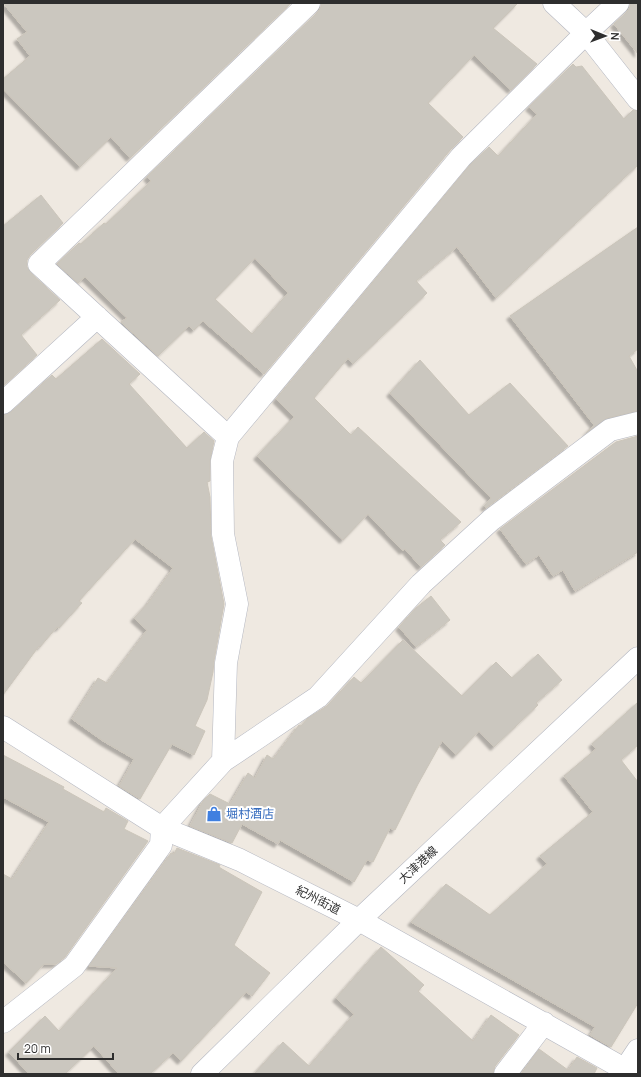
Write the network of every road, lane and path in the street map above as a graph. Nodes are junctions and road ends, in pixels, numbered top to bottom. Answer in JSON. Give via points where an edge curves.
{"nodes":[{"id":1,"x":309,"y":3,"type":"edge"},
{"id":2,"x":554,"y":3,"type":"edge"},
{"id":3,"x":618,"y":3,"type":"edge"},
{"id":4,"x":586,"y":34,"type":"junction"},
{"id":5,"x":638,"y":99,"type":"edge"},
{"id":6,"x":97,"y":317,"type":"junction"},
{"id":7,"x":3,"y":403,"type":"edge"},
{"id":8,"x":638,"y":423,"type":"edge"},
{"id":9,"x":228,"y":437,"type":"junction"},
{"id":10,"x":638,"y":658,"type":"edge"},
{"id":11,"x":3,"y":728,"type":"edge"},
{"id":12,"x":223,"y":761,"type":"junction"},
{"id":13,"x":162,"y":828,"type":"junction"},
{"id":14,"x":359,"y":920,"type":"junction"},
{"id":15,"x":3,"y":1022,"type":"edge"},
{"id":16,"x":544,"y":1023,"type":"junction"},
{"id":17,"x":638,"y":1050,"type":"edge"},
{"id":18,"x":627,"y":1072,"type":"edge"},
{"id":19,"x":202,"y":1074,"type":"edge"},
{"id":20,"x":505,"y":1074,"type":"edge"}],
"edges":[{"from":1,"to":6,"type":"street","via":[[39,264]]},
{"from":2,"to":4,"type":"street"},
{"from":3,"to":4,"type":"street"},
{"from":4,"to":5,"type":"street"},
{"from":4,"to":9,"type":"street","via":[[461,157]]},
{"from":6,"to":7,"type":"street"},
{"from":6,"to":9,"type":"street"},
{"from":8,"to":12,"type":"street","via":[[610,430],[491,520],[421,584],[318,697]]},
{"from":9,"to":12,"type":"street","via":[[222,461],[223,534],[237,604],[226,663]]},
{"from":10,"to":14,"type":"street","name":"大津港線"},
{"from":11,"to":13,"type":"street","name":"紀州街道"},
{"from":12,"to":13,"type":"street"},
{"from":13,"to":14,"type":"street","name":"紀州街道","via":[[240,860]]},
{"from":13,"to":15,"type":"street","via":[[160,845],[74,966]]},
{"from":14,"to":16,"type":"street","name":"紀州街道"},
{"from":14,"to":19,"type":"street","name":"大津港線"},
{"from":16,"to":18,"type":"street","name":"紀州街道"},
{"from":16,"to":20,"type":"street"},
{"from":17,"to":18,"type":"street"}]}
